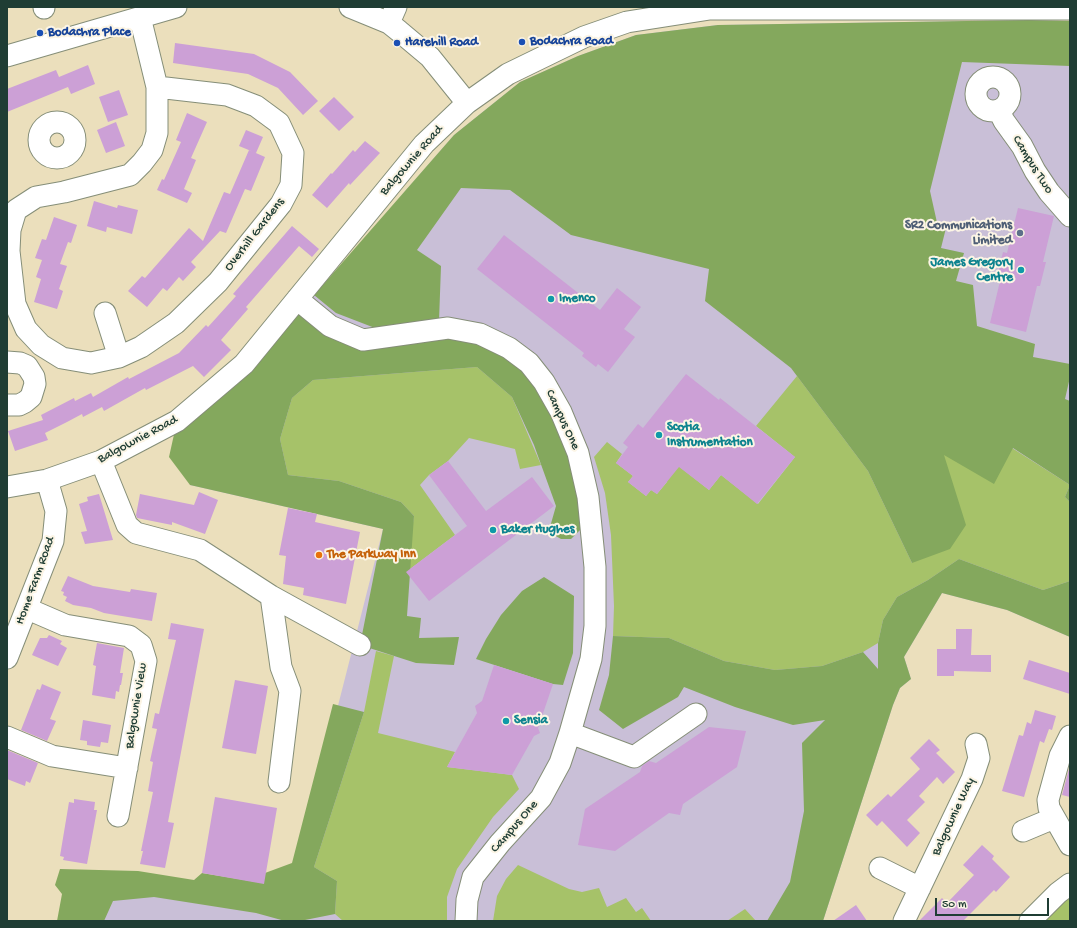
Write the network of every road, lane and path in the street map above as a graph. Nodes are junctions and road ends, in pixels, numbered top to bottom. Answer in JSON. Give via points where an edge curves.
{"nodes":[{"id":1,"x":176,"y":7,"type":"edge"},
{"id":2,"x":350,"y":7,"type":"edge"},
{"id":3,"x":952,"y":8,"type":"edge"},
{"id":4,"x":1070,"y":9,"type":"edge"},
{"id":5,"x":392,"y":15,"type":"edge"},
{"id":6,"x":140,"y":17,"type":"junction"},
{"id":7,"x":7,"y":56,"type":"edge"},
{"id":8,"x":157,"y":87,"type":"junction"},
{"id":9,"x":467,"y":102,"type":"junction"},
{"id":10,"x":999,"y":111,"type":"dead end"},
{"id":11,"x":57,"y":158,"type":"dead end"},
{"id":12,"x":64,"y":192,"type":"junction"},
{"id":13,"x":1070,"y":216,"type":"edge"},
{"id":14,"x":297,"y":299,"type":"junction"},
{"id":15,"x":105,"y":313,"type":"dead end"},
{"id":16,"x":41,"y":345,"type":"junction"},
{"id":17,"x":119,"y":357,"type":"junction"},
{"id":18,"x":17,"y":364,"type":"edge"},
{"id":19,"x":7,"y":405,"type":"edge"},
{"id":20,"x":101,"y":462,"type":"junction"},
{"id":21,"x":46,"y":480,"type":"junction"},
{"id":22,"x":7,"y":487,"type":"edge"},
{"id":23,"x":271,"y":596,"type":"junction"},
{"id":24,"x":28,"y":609,"type":"junction"},
{"id":25,"x":360,"y":645,"type":"dead end"},
{"id":26,"x":7,"y":658,"type":"edge"},
{"id":27,"x":696,"y":714,"type":"dead end"},
{"id":28,"x":570,"y":733,"type":"junction"},
{"id":29,"x":1070,"y":736,"type":"edge"},
{"id":30,"x":7,"y":737,"type":"edge"},
{"id":31,"x":976,"y":744,"type":"dead end"},
{"id":32,"x":127,"y":768,"type":"junction"},
{"id":33,"x":279,"y":782,"type":"dead end"},
{"id":34,"x":118,"y":816,"type":"dead end"},
{"id":35,"x":1054,"y":818,"type":"junction"},
{"id":36,"x":1023,"y":831,"type":"dead end"},
{"id":37,"x":1070,"y":845,"type":"edge"},
{"id":38,"x":880,"y":868,"type":"dead end"},
{"id":39,"x":1070,"y":884,"type":"edge"},
{"id":40,"x":920,"y":888,"type":"junction"},
{"id":41,"x":466,"y":921,"type":"edge"},
{"id":42,"x":904,"y":921,"type":"edge"},
{"id":43,"x":1030,"y":921,"type":"edge"}],
"edges":[{"from":1,"to":6,"type":"street"},
{"from":2,"to":5,"type":"street"},
{"from":3,"to":4,"type":"street","name":"Balgownie Road"},
{"from":3,"to":9,"type":"street","name":"Balgownie Road","via":[[737,8],[627,22],[584,37],[542,56],[508,74]]},
{"from":5,"to":9,"type":"street"},
{"from":6,"to":7,"type":"street"},
{"from":6,"to":8,"type":"street","name":"Overhill Gardens"},
{"from":8,"to":12,"type":"street","name":"Overhill Gardens","via":[[157,133],[152,150],[142,163],[130,175]]},
{"from":8,"to":17,"type":"street","name":"Overhill Gardens","via":[[227,95],[256,106],[279,123],[293,153],[291,184],[281,204],[218,282],[176,323],[141,347]]},
{"from":9,"to":14,"type":"street","name":"Balgownie Road","via":[[424,144]]},
{"from":10,"to":13,"type":"street","name":"Campus Two","via":[[1048,192]]},
{"from":11,"to":12,"type":"street"},
{"from":12,"to":16,"type":"street","name":"Overhill Gardens","via":[[36,197],[16,210],[10,230],[9,251],[15,304],[26,329]]},
{"from":14,"to":20,"type":"street","name":"Balgownie Road","via":[[244,364],[177,421]]},
{"from":14,"to":28,"type":"street","name":"Campus One","via":[[330,326],[363,340],[448,328],[480,334],[509,348],[529,363],[544,382],[561,412],[578,453],[588,498],[595,567],[595,626],[591,659]]},
{"from":15,"to":17,"type":"street"},
{"from":16,"to":17,"type":"street","name":"Overhill Gardens","via":[[62,358],[91,363]]},
{"from":16,"to":18,"type":"street"},
{"from":18,"to":19,"type":"street","via":[[34,377],[34,391],[26,402]]},
{"from":20,"to":21,"type":"street","name":"Balgownie Road"},
{"from":20,"to":23,"type":"street","via":[[127,525],[136,533],[200,550]]},
{"from":21,"to":22,"type":"street","name":"Balgownie Road"},
{"from":21,"to":24,"type":"street","name":"Home Farm Road","via":[[56,511],[53,541]]},
{"from":23,"to":25,"type":"street"},
{"from":23,"to":33,"type":"street","via":[[281,667],[290,691]]},
{"from":24,"to":26,"type":"street","name":"Home Farm Road"},
{"from":24,"to":32,"type":"street","name":"Balgownie View","via":[[65,625],[129,636],[141,645],[146,661]]},
{"from":27,"to":28,"type":"street","via":[[634,757]]},
{"from":28,"to":41,"type":"street","name":"Campus One","via":[[560,762],[541,798],[500,843],[474,877],[467,900]]},
{"from":29,"to":35,"type":"street","via":[[1060,756],[1049,790],[1049,808]]},
{"from":30,"to":32,"type":"street","via":[[52,756]]},
{"from":31,"to":40,"type":"street","name":"Balgownie Way","via":[[979,758],[972,780]]},
{"from":32,"to":34,"type":"street","name":"Balgownie View"},
{"from":35,"to":36,"type":"street"},
{"from":35,"to":37,"type":"street"},
{"from":38,"to":40,"type":"street"},
{"from":39,"to":43,"type":"street"},
{"from":40,"to":42,"type":"street","name":"Balgownie Way"}]}
